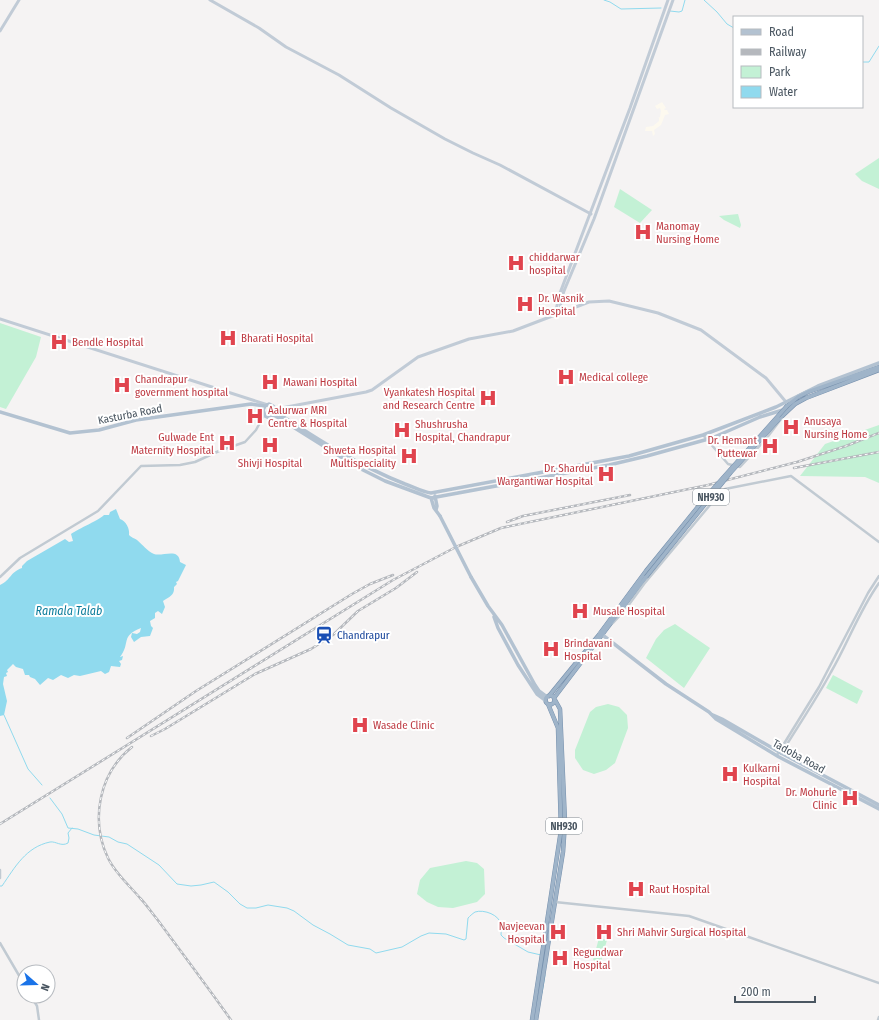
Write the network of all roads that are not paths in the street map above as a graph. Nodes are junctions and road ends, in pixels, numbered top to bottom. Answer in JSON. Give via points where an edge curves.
{"nodes":[{"id":1,"x":19,"y":0,"type":"edge"},
{"id":2,"x":210,"y":0,"type":"edge"},
{"id":3,"x":668,"y":0,"type":"edge"},
{"id":4,"x":673,"y":0,"type":"edge"},
{"id":5,"x":665,"y":8,"type":"junction"},
{"id":6,"x":669,"y":9,"type":"junction"},
{"id":7,"x":0,"y":31,"type":"edge"},
{"id":8,"x":591,"y":214,"type":"junction"},
{"id":9,"x":560,"y":312,"type":"junction"},
{"id":10,"x":555,"y":314,"type":"junction"},
{"id":11,"x":0,"y":319,"type":"edge"},
{"id":12,"x":879,"y":363,"type":"edge"},
{"id":13,"x":879,"y":367,"type":"edge"},
{"id":14,"x":879,"y":370,"type":"edge"},
{"id":15,"x":786,"y":402,"type":"junction"},
{"id":16,"x":267,"y":405,"type":"junction"},
{"id":17,"x":791,"y":408,"type":"junction"},
{"id":18,"x":0,"y":412,"type":"edge"},
{"id":19,"x":275,"y":412,"type":"junction"},
{"id":20,"x":264,"y":415,"type":"junction"},
{"id":21,"x":783,"y":415,"type":"junction"},
{"id":22,"x":703,"y":435,"type":"junction"},
{"id":23,"x":689,"y":439,"type":"junction"},
{"id":24,"x":707,"y":440,"type":"junction"},
{"id":25,"x":690,"y":445,"type":"junction"},
{"id":26,"x":594,"y":465,"type":"junction"},
{"id":27,"x":478,"y":484,"type":"junction"},
{"id":28,"x":480,"y":489,"type":"junction"},
{"id":29,"x":429,"y":493,"type":"junction"},
{"id":30,"x":434,"y":493,"type":"junction"},
{"id":31,"x":433,"y":498,"type":"junction"},
{"id":32,"x":879,"y":542,"type":"edge"},
{"id":33,"x":879,"y":576,"type":"edge"},
{"id":34,"x":0,"y":577,"type":"edge"},
{"id":35,"x":879,"y":583,"type":"edge"},
{"id":36,"x":612,"y":623,"type":"junction"},
{"id":37,"x":602,"y":634,"type":"junction"},
{"id":38,"x":547,"y":699,"type":"junction"},
{"id":39,"x":554,"y":699,"type":"junction"},
{"id":40,"x":779,"y":754,"type":"junction"},
{"id":41,"x":879,"y":805,"type":"edge"},
{"id":42,"x":879,"y":809,"type":"edge"},
{"id":43,"x":0,"y":870,"type":"edge"},
{"id":44,"x":0,"y":878,"type":"edge"},
{"id":45,"x":555,"y":902,"type":"junction"},
{"id":46,"x":0,"y":943,"type":"edge"},
{"id":47,"x":545,"y":952,"type":"junction"},
{"id":48,"x":543,"y":962,"type":"junction"},
{"id":49,"x":16,"y":970,"type":"edge"},
{"id":50,"x":879,"y":983,"type":"edge"},
{"id":51,"x":36,"y":1004,"type":"edge"},
{"id":52,"x":39,"y":1020,"type":"edge"},
{"id":53,"x":532,"y":1020,"type":"edge"},
{"id":54,"x":536,"y":1020,"type":"edge"}],
"edges":[{"from":1,"to":7,"type":"main road"},
{"from":2,"to":8,"type":"main road","via":[[445,139],[500,165]]},
{"from":3,"to":5,"type":"main road"},
{"from":4,"to":6,"type":"main road"},
{"from":5,"to":6,"type":"main road"},
{"from":5,"to":8,"type":"main road"},
{"from":6,"to":9,"type":"main road","via":[[594,219],[563,293]]},
{"from":8,"to":10,"type":"main road","via":[[560,293]]},
{"from":9,"to":10,"type":"main road"},
{"from":9,"to":15,"type":"main road","via":[[589,302],[609,301],[658,312],[690,324],[766,378]]},
{"from":10,"to":19,"type":"main road","via":[[513,331],[470,339],[418,357],[372,390]]},
{"from":11,"to":16,"type":"main road"},
{"from":12,"to":15,"type":"main road","via":[[818,386]]},
{"from":13,"to":37,"type":"highway","number":"NH930","bridge":true,"via":[[808,392],[787,406],[706,497],[646,571]]},
{"from":14,"to":17,"type":"highway","number":"NH930","via":[[806,398]]},
{"from":15,"to":22,"type":"main road"},
{"from":16,"to":18,"type":"main road","name":"Kasturba Road","via":[[251,404],[136,420],[99,430],[70,433]]},
{"from":16,"to":19,"type":"main road","via":[[273,406]]},
{"from":16,"to":20,"type":"main road","via":[[263,410]]},
{"from":17,"to":21,"type":"highway","number":"NH930"},
{"from":17,"to":24,"type":"main road","via":[[760,417]]},
{"from":19,"to":20,"type":"main road","via":[[269,418]]},
{"from":19,"to":29,"type":"main road","via":[[346,456],[386,477]]},
{"from":19,"to":31,"type":"main road","via":[[357,467],[385,481]]},
{"from":20,"to":34,"type":"street","via":[[256,430],[245,442],[195,462],[141,466],[98,511],[20,558]]},
{"from":21,"to":24,"type":"street","via":[[766,439],[740,467],[728,464]]},
{"from":21,"to":36,"type":"highway","number":"NH930","bridge":true,"via":[[731,472]]},
{"from":22,"to":23,"type":"main road"},
{"from":22,"to":24,"type":"street"},
{"from":23,"to":25,"type":"main road"},
{"from":23,"to":26,"type":"main road"},
{"from":24,"to":25,"type":"main road"},
{"from":25,"to":26,"type":"main road"},
{"from":26,"to":27,"type":"main road"},
{"from":26,"to":28,"type":"main road"},
{"from":27,"to":28,"type":"main road"},
{"from":27,"to":30,"type":"main road"},
{"from":28,"to":31,"type":"main road"},
{"from":29,"to":30,"type":"main road"},
{"from":29,"to":31,"type":"main road"},
{"from":30,"to":31,"type":"main road"},
{"from":31,"to":38,"type":"main road","bridge":true,"via":[[436,510],[471,577],[493,612],[498,628],[518,665],[536,694]]},
{"from":32,"to":36,"type":"street","via":[[793,477],[725,488]]},
{"from":33,"to":40,"type":"street","via":[[819,687]]},
{"from":35,"to":40,"type":"street","via":[[822,689]]},
{"from":36,"to":37,"type":"highway","number":"NH930"},
{"from":37,"to":38,"type":"highway","number":"NH930"},
{"from":37,"to":39,"type":"highway","number":"NH930"},
{"from":37,"to":40,"type":"main road","name":"Tadoba Road","via":[[716,719]]},
{"from":38,"to":39,"type":"highway","via":[[552,696]]},
{"from":38,"to":39,"type":"highway","number":"NH930","via":[[553,704]]},
{"from":38,"to":47,"type":"highway","number":"NH930","via":[[558,728],[561,827]]},
{"from":39,"to":45,"type":"highway","number":"NH930","via":[[560,709],[565,822]]},
{"from":40,"to":41,"type":"main road","name":"Tadoba Road"},
{"from":40,"to":42,"type":"main road","name":"Tadoba Road"},
{"from":43,"to":44,"type":"street"},
{"from":45,"to":47,"type":"highway","number":"NH930"},
{"from":45,"to":50,"type":"street","via":[[689,916]]},
{"from":46,"to":49,"type":"street"},
{"from":47,"to":48,"type":"highway","number":"NH930"},
{"from":48,"to":53,"type":"highway","number":"NH930"},
{"from":48,"to":54,"type":"highway","number":"NH930"},
{"from":51,"to":52,"type":"street"}]}
